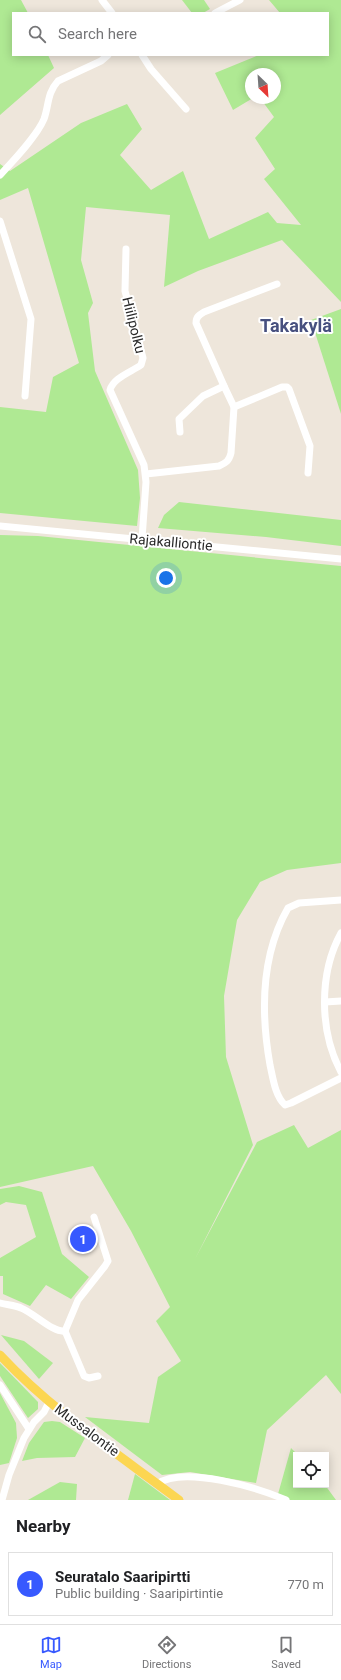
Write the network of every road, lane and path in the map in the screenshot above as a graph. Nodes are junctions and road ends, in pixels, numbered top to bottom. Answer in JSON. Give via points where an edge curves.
{"nodes":[{"id":1,"x":102,"y":0,"type":"edge"},
{"id":2,"x":240,"y":0,"type":"edge"},
{"id":3,"x":111,"y":12,"type":"edge"},
{"id":4,"x":216,"y":12,"type":"edge"},
{"id":5,"x":107,"y":56,"type":"edge"},
{"id":6,"x":143,"y":56,"type":"edge"},
{"id":7,"x":186,"y":109,"type":"dead end"},
{"id":8,"x":0,"y":175,"type":"edge"},
{"id":9,"x":0,"y":222,"type":"edge"},
{"id":10,"x":3,"y":241,"type":"edge"},
{"id":11,"x":126,"y":248,"type":"dead end"},
{"id":12,"x":277,"y":284,"type":"dead end"},
{"id":13,"x":224,"y":386,"type":"junction"},
{"id":14,"x":25,"y":396,"type":"dead end"},
{"id":15,"x":234,"y":407,"type":"junction"},
{"id":16,"x":180,"y":432,"type":"dead end"},
{"id":17,"x":308,"y":473,"type":"dead end"},
{"id":18,"x":146,"y":474,"type":"junction"},
{"id":19,"x":0,"y":526,"type":"edge"},
{"id":20,"x":142,"y":539,"type":"junction"},
{"id":21,"x":341,"y":560,"type":"edge"},
{"id":22,"x":341,"y":900,"type":"edge"},
{"id":23,"x":341,"y":933,"type":"edge"},
{"id":24,"x":341,"y":1001,"type":"edge"},
{"id":25,"x":325,"y":1002,"type":"junction"},
{"id":26,"x":341,"y":1072,"type":"edge"},
{"id":27,"x":341,"y":1078,"type":"edge"},
{"id":28,"x":94,"y":1217,"type":"dead end"},
{"id":29,"x":0,"y":1303,"type":"edge"},
{"id":30,"x":65,"y":1330,"type":"junction"},
{"id":31,"x":0,"y":1355,"type":"edge"},
{"id":32,"x":98,"y":1376,"type":"dead end"},
{"id":33,"x":0,"y":1385,"type":"edge"},
{"id":34,"x":49,"y":1402,"type":"junction"},
{"id":35,"x":29,"y":1429,"type":"junction"},
{"id":36,"x":157,"y":1484,"type":"junction"},
{"id":37,"x":2,"y":1500,"type":"edge"},
{"id":38,"x":179,"y":1500,"type":"edge"},
{"id":39,"x":286,"y":1500,"type":"edge"}],
"edges":[{"from":1,"to":3,"type":"street"},
{"from":2,"to":4,"type":"street"},
{"from":5,"to":8,"type":"street","via":[[58,81],[48,98],[44,119]]},
{"from":6,"to":7,"type":"street"},
{"from":9,"to":10,"type":"street"},
{"from":10,"to":14,"type":"street","via":[[31,319]]},
{"from":11,"to":18,"type":"street","name":"Hiilipolku","via":[[125,291],[143,358],[141,365],[115,381],[110,390]]},
{"from":12,"to":13,"type":"street","via":[[204,312],[196,319]]},
{"from":13,"to":15,"type":"street"},
{"from":13,"to":16,"type":"street","via":[[204,396],[179,419]]},
{"from":15,"to":17,"type":"street","via":[[282,387],[289,388],[310,446]]},
{"from":15,"to":18,"type":"street","via":[[231,453],[226,463],[219,466]]},
{"from":18,"to":20,"type":"street"},
{"from":19,"to":20,"type":"street","name":"Rajakalliontie"},
{"from":20,"to":21,"type":"street","name":"Rajakalliontie"},
{"from":22,"to":27,"type":"street","via":[[299,903],[292,905],[284,913],[268,962],[264,1023],[272,1075],[278,1094],[285,1104]]},
{"from":23,"to":25,"type":"street","via":[[331,954]]},
{"from":24,"to":25,"type":"street"},
{"from":25,"to":26,"type":"street","via":[[329,1036]]},
{"from":28,"to":30,"type":"street","via":[[108,1261],[78,1300]]},
{"from":29,"to":30,"type":"street","via":[[20,1307],[54,1328]]},
{"from":30,"to":32,"type":"street","via":[[84,1376]]},
{"from":31,"to":34,"type":"main road","name":"Mussalontie"},
{"from":33,"to":35,"type":"street"},
{"from":34,"to":35,"type":"street"},
{"from":34,"to":36,"type":"main road","name":"Mussalontie"},
{"from":35,"to":37,"type":"street","via":[[9,1475]]},
{"from":36,"to":38,"type":"main road","name":"Mussalontie"},
{"from":36,"to":39,"type":"street","via":[[164,1479],[173,1478],[216,1479],[268,1492]]}]}
